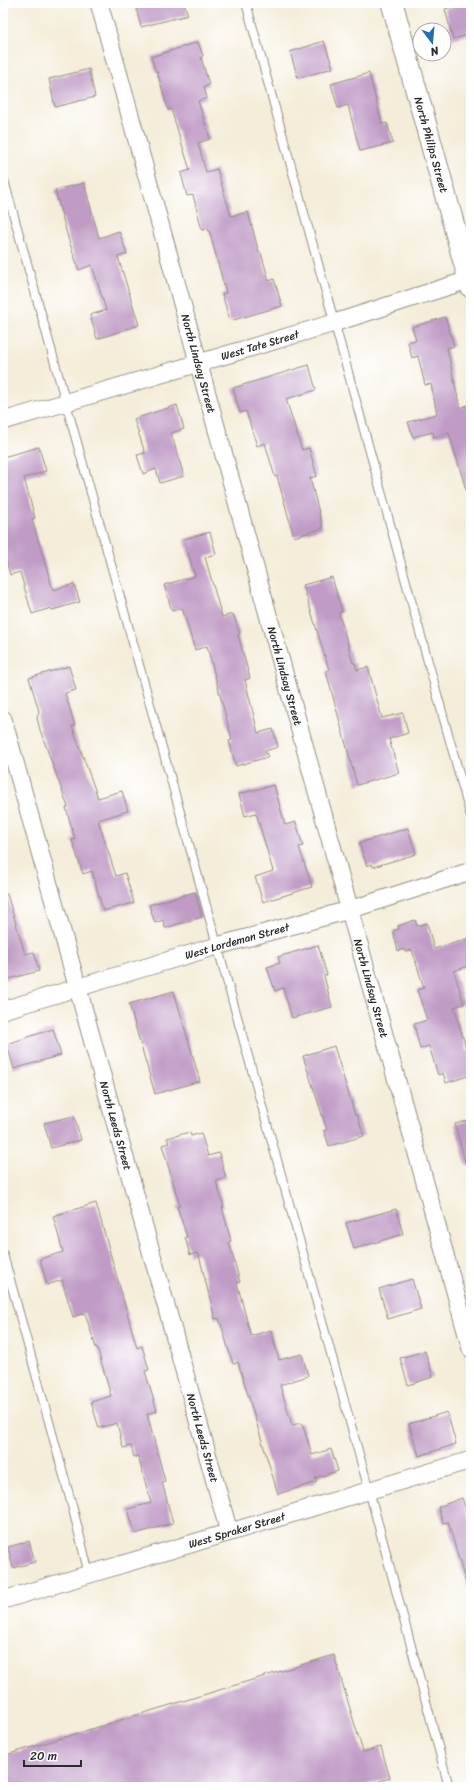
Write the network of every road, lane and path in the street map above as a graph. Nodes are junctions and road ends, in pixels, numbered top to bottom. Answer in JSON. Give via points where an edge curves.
{"nodes":[{"id":1,"x":99,"y":3,"type":"edge"},
{"id":2,"x":246,"y":3,"type":"edge"},
{"id":3,"x":392,"y":3,"type":"edge"},
{"id":4,"x":3,"y":177,"type":"edge"},
{"id":5,"x":470,"y":282,"type":"edge"},
{"id":6,"x":334,"y":323,"type":"junction"},
{"id":7,"x":198,"y":362,"type":"junction"},
{"id":8,"x":66,"y":403,"type":"junction"},
{"id":9,"x":3,"y":421,"type":"edge"},
{"id":10,"x":3,"y":719,"type":"edge"},
{"id":11,"x":471,"y":818,"type":"edge"},
{"id":12,"x":471,"y":871,"type":"edge"},
{"id":13,"x":349,"y":910,"type":"junction"},
{"id":14,"x":216,"y":946,"type":"junction"},
{"id":15,"x":77,"y":988,"type":"junction"},
{"id":16,"x":3,"y":1010,"type":"edge"},
{"id":17,"x":3,"y":1254,"type":"edge"},
{"id":18,"x":471,"y":1349,"type":"edge"},
{"id":19,"x":471,"y":1460,"type":"edge"},
{"id":20,"x":369,"y":1490,"type":"junction"},
{"id":21,"x":229,"y":1532,"type":"junction"},
{"id":22,"x":89,"y":1574,"type":"junction"},
{"id":23,"x":3,"y":1600,"type":"edge"},
{"id":24,"x":449,"y":1787,"type":"edge"}],
"edges":[{"from":1,"to":7,"type":"street","name":"North Lindsay Street"},
{"from":2,"to":6,"type":"lane"},
{"from":3,"to":5,"type":"street","name":"North Philips Street"},
{"from":4,"to":8,"type":"lane"},
{"from":5,"to":6,"type":"street","name":"West Tate Street"},
{"from":6,"to":7,"type":"street","name":"West Tate Street"},
{"from":6,"to":11,"type":"lane"},
{"from":7,"to":8,"type":"street","name":"West Tate Street"},
{"from":7,"to":13,"type":"street","name":"North Lindsay Street"},
{"from":8,"to":9,"type":"street","name":"West Tate Street"},
{"from":8,"to":14,"type":"lane"},
{"from":10,"to":15,"type":"street","name":"North Leeds Street"},
{"from":12,"to":13,"type":"street","name":"West Lordeman Street"},
{"from":13,"to":14,"type":"street","name":"West Lordeman Street"},
{"from":13,"to":18,"type":"street","name":"North Lindsay Street"},
{"from":14,"to":15,"type":"street","name":"West Lordeman Street"},
{"from":14,"to":20,"type":"lane"},
{"from":15,"to":16,"type":"street","name":"West Lordeman Street"},
{"from":15,"to":21,"type":"street","name":"North Leeds Street"},
{"from":17,"to":22,"type":"lane"},
{"from":19,"to":20,"type":"street","name":"West Spraker Street"},
{"from":20,"to":21,"type":"street","name":"West Spraker Street"},
{"from":20,"to":24,"type":"lane"},
{"from":21,"to":22,"type":"street","name":"West Spraker Street"},
{"from":22,"to":23,"type":"street","name":"West Spraker Street"}]}
